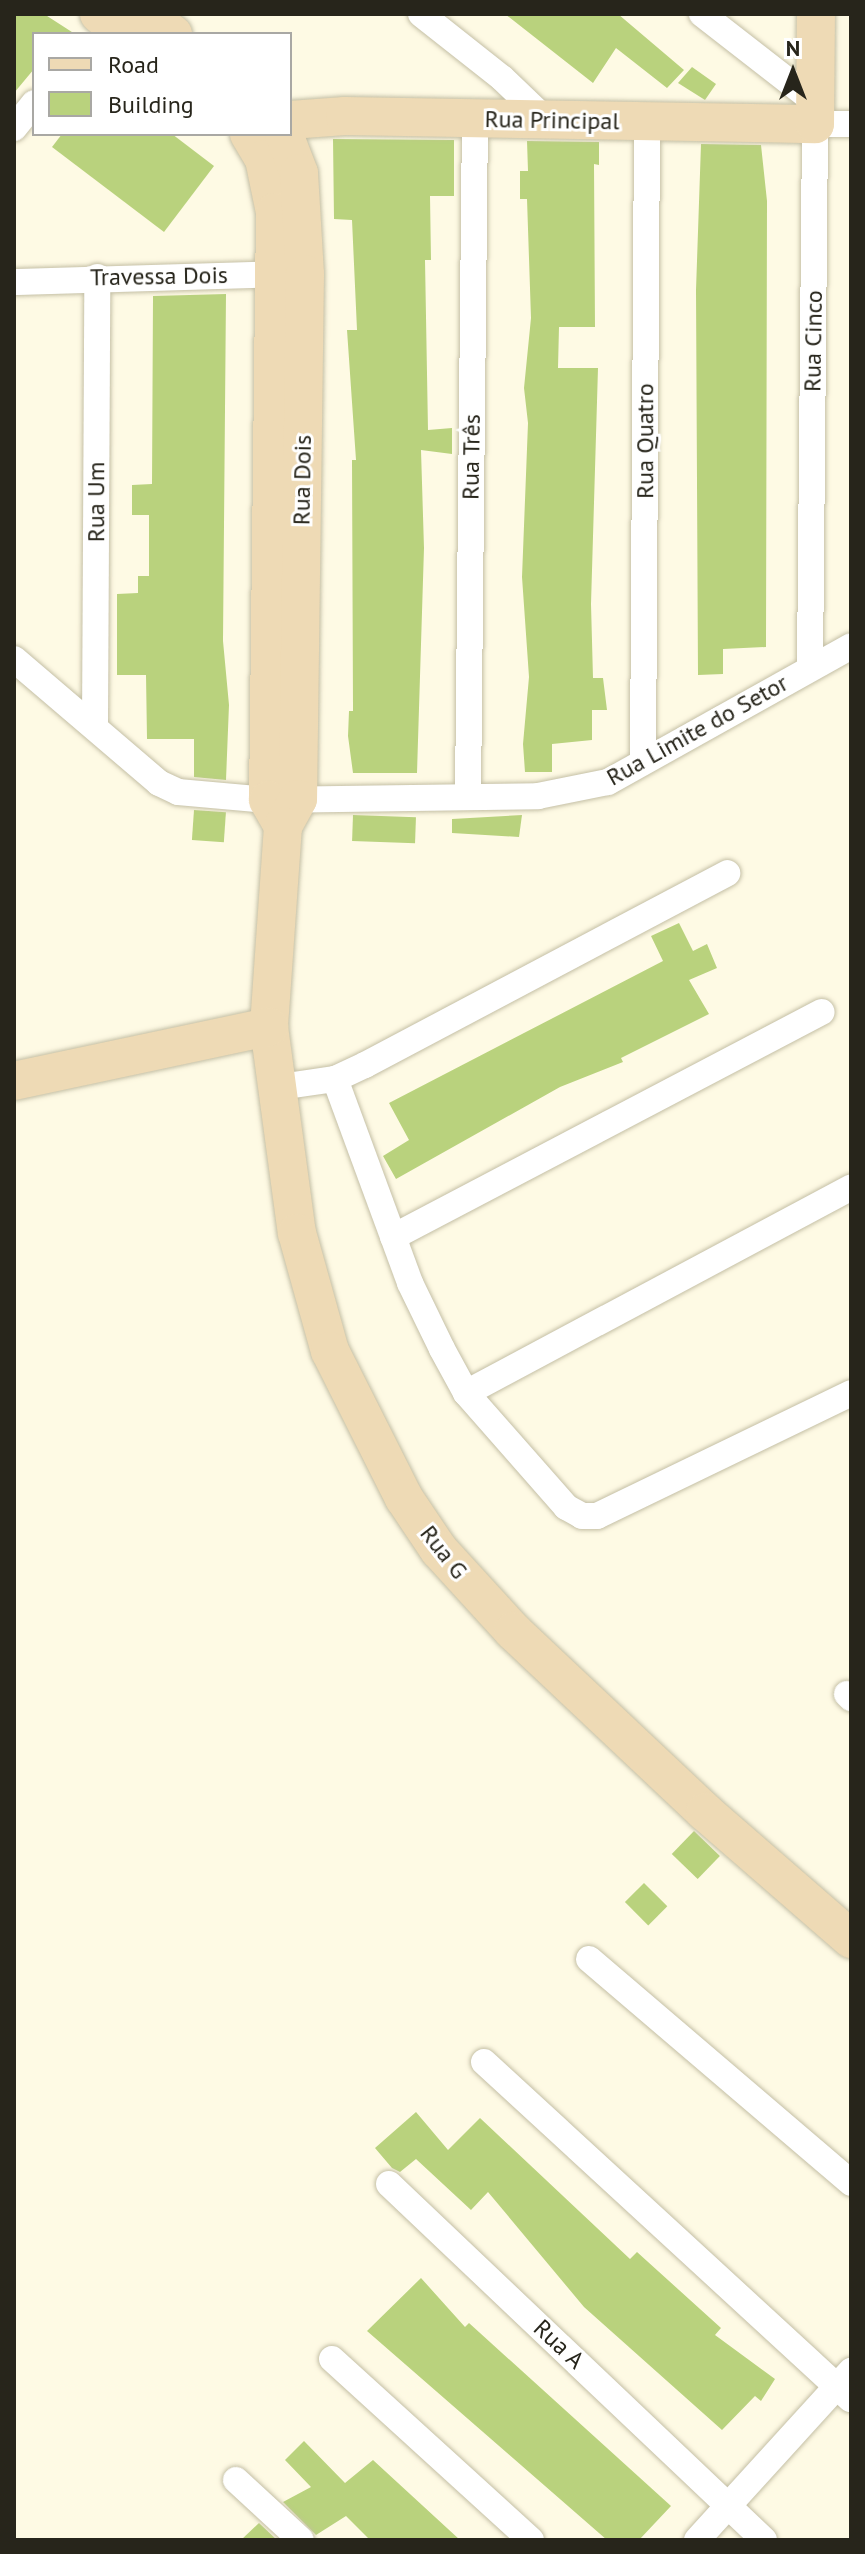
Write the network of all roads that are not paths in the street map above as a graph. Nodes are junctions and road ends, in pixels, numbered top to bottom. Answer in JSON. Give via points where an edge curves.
{"nodes":[{"id":1,"x":146,"y":14,"type":"edge"},
{"id":2,"x":421,"y":14,"type":"edge"},
{"id":3,"x":702,"y":14,"type":"edge"},
{"id":4,"x":816,"y":14,"type":"edge"},
{"id":5,"x":170,"y":32,"type":"edge"},
{"id":6,"x":32,"y":106,"type":"edge"},
{"id":7,"x":827,"y":117,"type":"edge"},
{"id":8,"x":475,"y":119,"type":"junction"},
{"id":9,"x":292,"y":120,"type":"edge"},
{"id":10,"x":546,"y":120,"type":"junction"},
{"id":11,"x":647,"y":121,"type":"junction"},
{"id":12,"x":14,"y":128,"type":"edge"},
{"id":13,"x":261,"y":136,"type":"edge"},
{"id":14,"x":290,"y":274,"type":"junction"},
{"id":15,"x":97,"y":277,"type":"junction"},
{"id":16,"x":14,"y":282,"type":"edge"},
{"id":17,"x":851,"y":646,"type":"edge"},
{"id":18,"x":14,"y":659,"type":"edge"},
{"id":19,"x":810,"y":668,"type":"junction"},
{"id":20,"x":95,"y":727,"type":"junction"},
{"id":21,"x":643,"y":761,"type":"junction"},
{"id":22,"x":468,"y":796,"type":"junction"},
{"id":23,"x":283,"y":809,"type":"junction"},
{"id":24,"x":727,"y":873,"type":"dead end"},
{"id":25,"x":822,"y":1012,"type":"dead end"},
{"id":26,"x":269,"y":1027,"type":"junction"},
{"id":27,"x":335,"y":1079,"type":"junction"},
{"id":28,"x":14,"y":1081,"type":"edge"},
{"id":29,"x":273,"y":1088,"type":"junction"},
{"id":30,"x":851,"y":1187,"type":"edge"},
{"id":31,"x":393,"y":1237,"type":"junction"},
{"id":32,"x":466,"y":1393,"type":"junction"},
{"id":33,"x":851,"y":1393,"type":"edge"},
{"id":34,"x":851,"y":1939,"type":"edge"},
{"id":35,"x":589,"y":1959,"type":"dead end"},
{"id":36,"x":484,"y":2062,"type":"dead end"},
{"id":37,"x":851,"y":2183,"type":"edge"},
{"id":38,"x":389,"y":2184,"type":"dead end"},
{"id":39,"x":332,"y":2359,"type":"dead end"},
{"id":40,"x":847,"y":2385,"type":"edge"},
{"id":41,"x":236,"y":2480,"type":"dead end"},
{"id":42,"x":727,"y":2507,"type":"junction"},
{"id":43,"x":301,"y":2540,"type":"edge"},
{"id":44,"x":531,"y":2540,"type":"edge"},
{"id":45,"x":697,"y":2540,"type":"edge"},
{"id":46,"x":764,"y":2540,"type":"edge"}],
"edges":[{"from":1,"to":5,"type":"street"},
{"from":2,"to":10,"type":"street"},
{"from":3,"to":7,"type":"street"},
{"from":4,"to":7,"type":"street","name":"Rua Cinco"},
{"from":6,"to":12,"type":"street"},
{"from":7,"to":11,"type":"street","name":"Rua Principal"},
{"from":7,"to":19,"type":"street","name":"Rua Cinco"},
{"from":8,"to":9,"type":"street","name":"Rua Principal"},
{"from":8,"to":10,"type":"street","name":"Rua Principal"},
{"from":8,"to":22,"type":"street","name":"Rua Três"},
{"from":10,"to":11,"type":"street","name":"Rua Principal"},
{"from":11,"to":21,"type":"street","name":"Rua Quatro"},
{"from":13,"to":14,"type":"street"},
{"from":14,"to":15,"type":"street","name":"Travessa Dois"},
{"from":14,"to":23,"type":"street","name":"Rua Dois"},
{"from":15,"to":16,"type":"street","name":"Travessa Dois"},
{"from":15,"to":20,"type":"street","name":"Rua Um"},
{"from":17,"to":19,"type":"street","name":"Rua Limite do Setor"},
{"from":18,"to":20,"type":"street","name":"Rua Limite do Setor"},
{"from":19,"to":21,"type":"street","name":"Rua Limite do Setor"},
{"from":20,"to":23,"type":"street","name":"Rua Limite do Setor","via":[[159,783],[178,792]]},
{"from":21,"to":22,"type":"street","name":"Rua Limite do Setor","via":[[608,782],[573,791]]},
{"from":22,"to":23,"type":"street","name":"Rua Limite do Setor"},
{"from":23,"to":26,"type":"street","name":"Rua Dois"},
{"from":24,"to":27,"type":"street"},
{"from":25,"to":31,"type":"street"},
{"from":26,"to":28,"type":"street"},
{"from":26,"to":29,"type":"street","name":"Rua G"},
{"from":27,"to":29,"type":"street"},
{"from":27,"to":31,"type":"street"},
{"from":29,"to":34,"type":"street","name":"Rua G","via":[[297,1233],[330,1351],[404,1498],[439,1550],[524,1642],[705,1812]]},
{"from":30,"to":32,"type":"street"},
{"from":31,"to":32,"type":"street","via":[[410,1283]]},
{"from":32,"to":33,"type":"street","via":[[555,1499],[582,1516],[597,1516]]},
{"from":35,"to":37,"type":"street"},
{"from":36,"to":40,"type":"street"},
{"from":38,"to":42,"type":"street","name":"Rua A"},
{"from":39,"to":44,"type":"street"},
{"from":40,"to":42,"type":"street"},
{"from":41,"to":43,"type":"street"},
{"from":42,"to":45,"type":"street"},
{"from":42,"to":46,"type":"street","name":"Rua A"}]}
